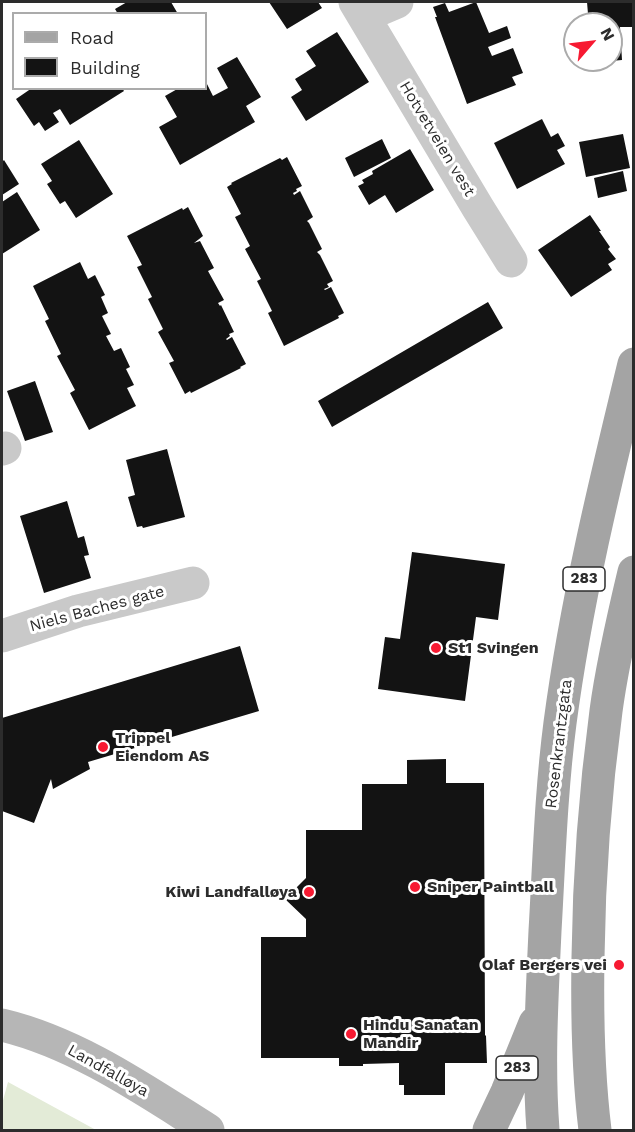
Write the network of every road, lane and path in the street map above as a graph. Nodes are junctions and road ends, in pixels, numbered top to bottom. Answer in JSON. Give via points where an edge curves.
{"nodes":[{"id":1,"x":397,"y":2,"type":"edge"},
{"id":2,"x":359,"y":9,"type":"edge"},
{"id":3,"x":511,"y":261,"type":"dead end"},
{"id":4,"x":633,"y":364,"type":"edge"},
{"id":5,"x":633,"y":572,"type":"edge"},
{"id":6,"x":192,"y":583,"type":"dead end"},
{"id":7,"x":2,"y":636,"type":"edge"},
{"id":8,"x":542,"y":1005,"type":"junction"},
{"id":9,"x":2,"y":1025,"type":"edge"},
{"id":10,"x":208,"y":1131,"type":"edge"},
{"id":11,"x":489,"y":1131,"type":"edge"},
{"id":12,"x":543,"y":1131,"type":"edge"},
{"id":13,"x":595,"y":1131,"type":"edge"}],
"edges":[{"from":1,"to":2,"type":"street","name":"Hotvetveien vest"},
{"from":2,"to":3,"type":"street","name":"Hotvetveien vest"},
{"from":4,"to":8,"type":"main road","name":"Rosenkrantzgata","number":"283","via":[[578,607],[560,723],[552,798]]},
{"from":5,"to":13,"type":"main road","number":"283","via":[[606,710],[595,807],[587,1023]]},
{"from":6,"to":7,"type":"street","name":"Niels Baches gate","via":[[78,611]]},
{"from":8,"to":11,"type":"main road","number":"283"},
{"from":8,"to":12,"type":"main road","name":"Rosenkrantzgata","number":"283"},
{"from":9,"to":10,"type":"main road","name":"Landfalløya","via":[[60,1044],[141,1088]]}]}
